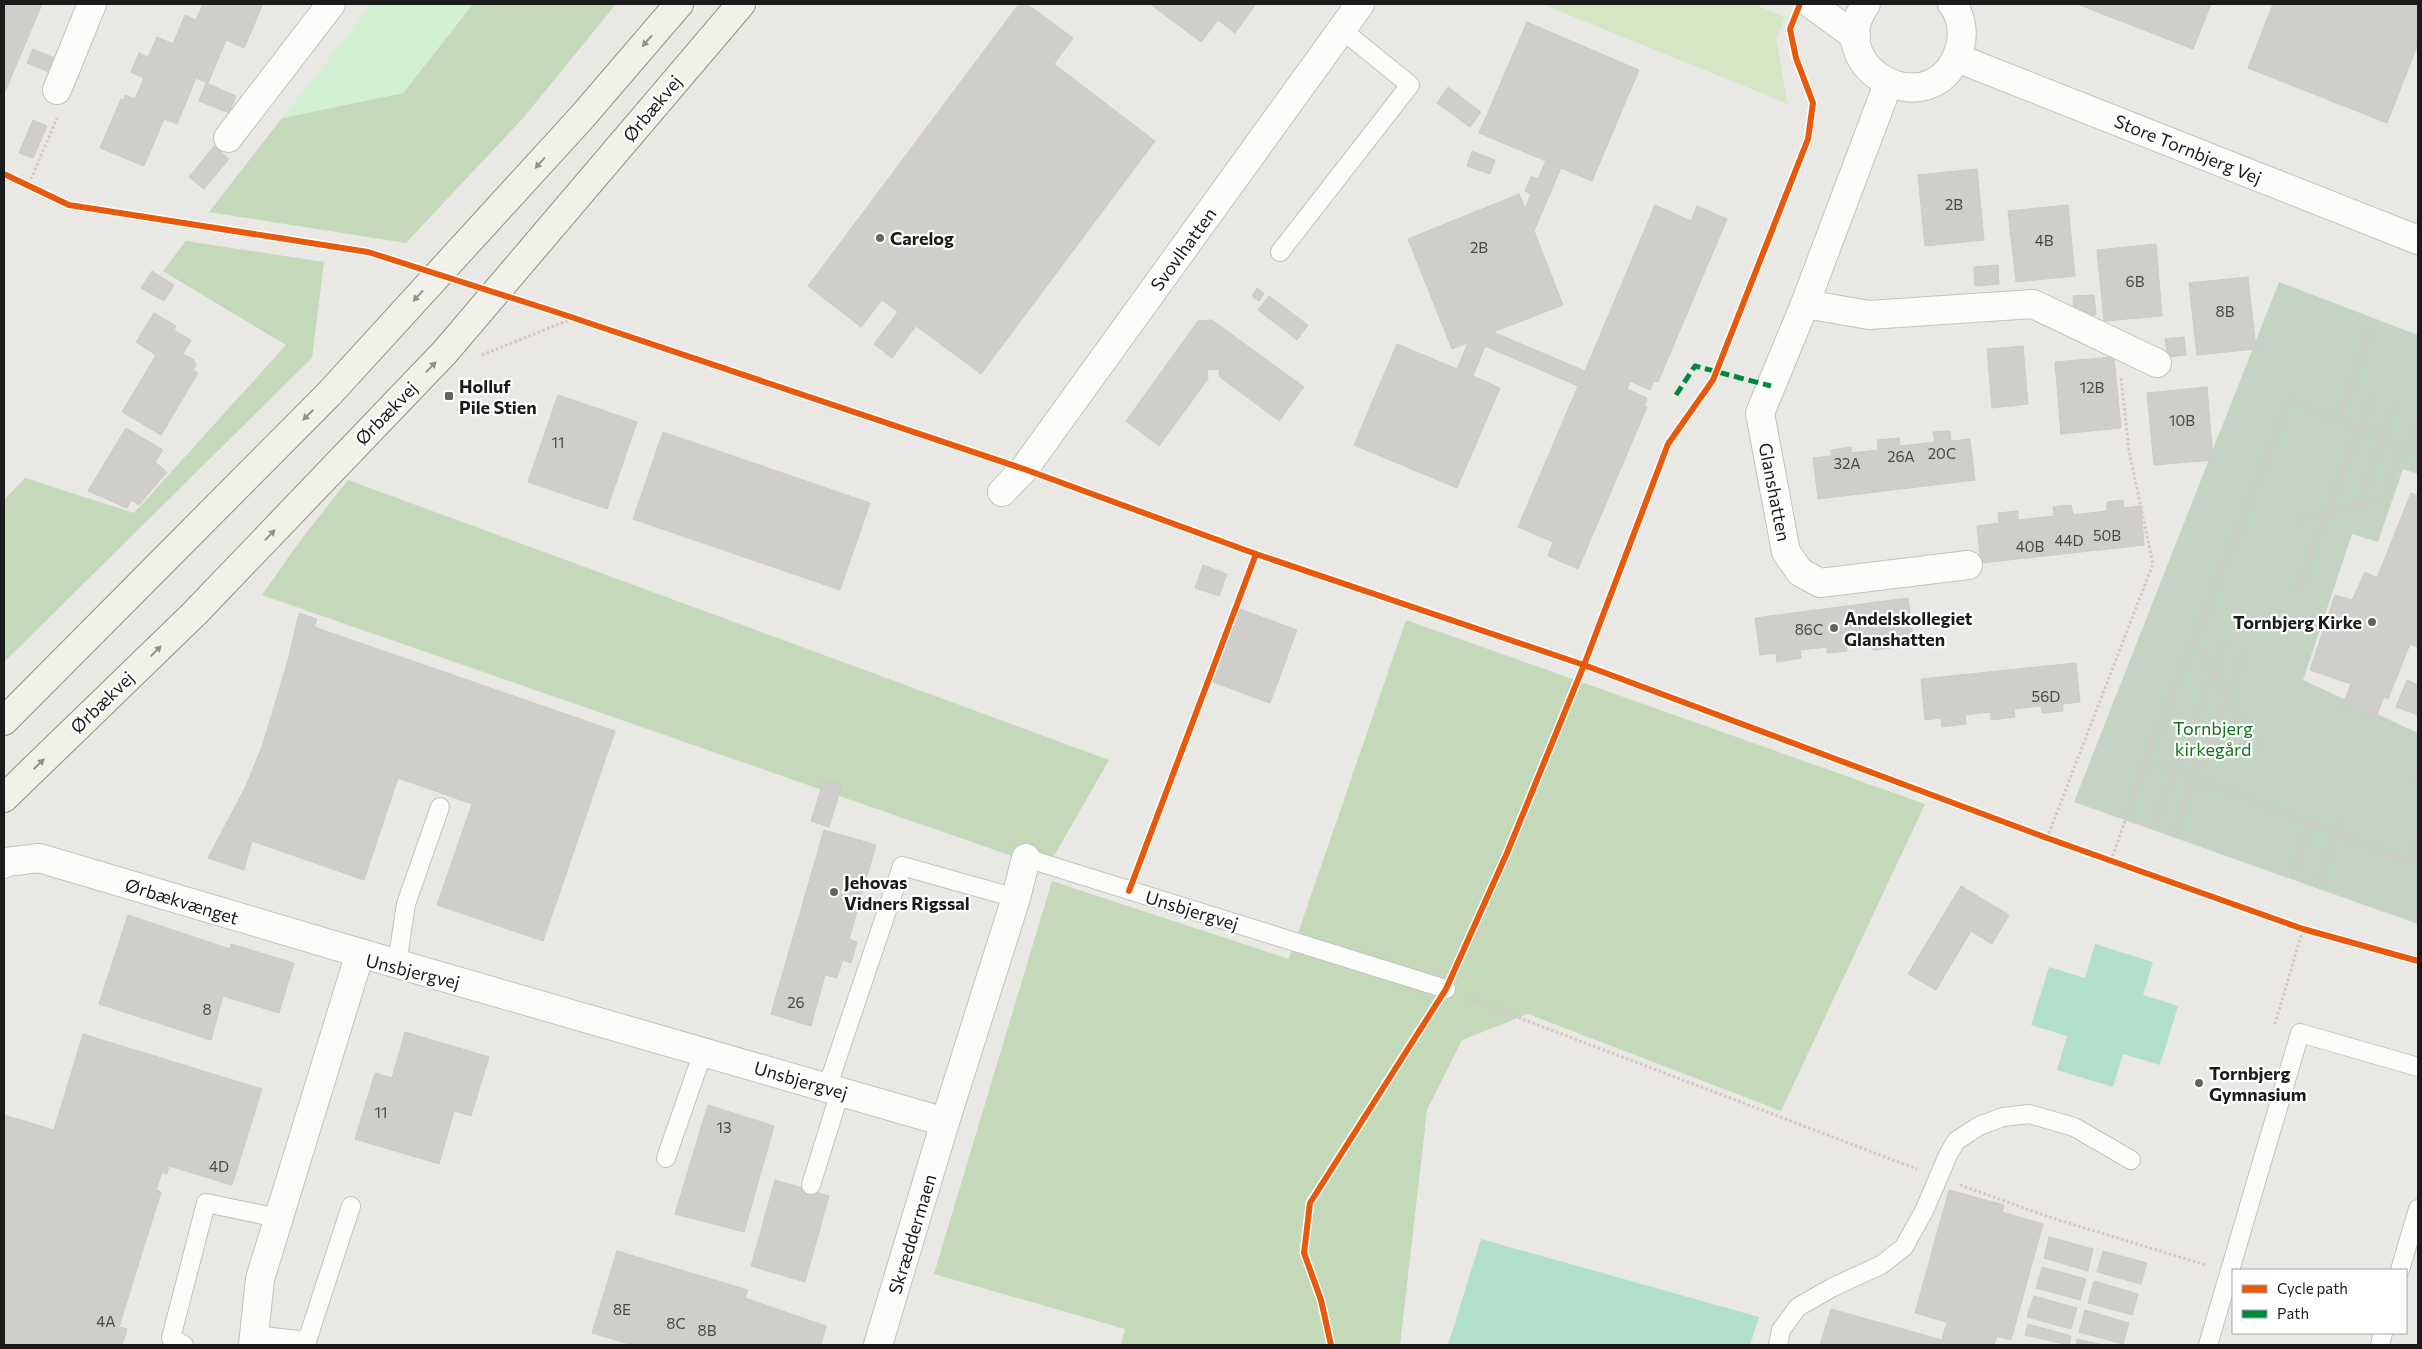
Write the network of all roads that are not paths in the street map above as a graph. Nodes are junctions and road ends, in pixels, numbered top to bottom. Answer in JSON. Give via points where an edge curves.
{"nodes":[{"id":1,"x":92,"y":4,"type":"edge"},
{"id":2,"x":330,"y":4,"type":"edge"},
{"id":3,"x":679,"y":4,"type":"edge"},
{"id":4,"x":741,"y":4,"type":"edge"},
{"id":5,"x":1360,"y":4,"type":"edge"},
{"id":6,"x":1811,"y":4,"type":"edge"},
{"id":7,"x":1866,"y":4,"type":"edge"},
{"id":8,"x":1952,"y":4,"type":"edge"},
{"id":9,"x":1342,"y":29,"type":"junction"},
{"id":10,"x":1856,"y":37,"type":"junction"},
{"id":11,"x":1957,"y":58,"type":"junction"},
{"id":12,"x":1888,"y":84,"type":"junction"},
{"id":13,"x":57,"y":90,"type":"road end"},
{"id":14,"x":228,"y":138,"type":"dead end"},
{"id":15,"x":2418,"y":240,"type":"edge"},
{"id":16,"x":1280,"y":252,"type":"dead end"},
{"id":17,"x":1805,"y":304,"type":"junction"},
{"id":18,"x":2157,"y":363,"type":"dead end"},
{"id":19,"x":1002,"y":492,"type":"dead end"},
{"id":20,"x":1968,"y":565,"type":"dead end"},
{"id":21,"x":4,"y":721,"type":"edge"},
{"id":22,"x":4,"y":798,"type":"edge"},
{"id":23,"x":440,"y":807,"type":"dead end"},
{"id":24,"x":1026,"y":858,"type":"joint"},
{"id":25,"x":4,"y":864,"type":"edge"},
{"id":26,"x":1016,"y":898,"type":"junction"},
{"id":27,"x":360,"y":954,"type":"junction"},
{"id":28,"x":397,"y":964,"type":"junction"},
{"id":29,"x":1446,"y":989,"type":"road end"},
{"id":30,"x":703,"y":1052,"type":"junction"},
{"id":31,"x":2418,"y":1067,"type":"edge"},
{"id":32,"x":833,"y":1090,"type":"junction"},
{"id":33,"x":945,"y":1122,"type":"junction"},
{"id":34,"x":666,"y":1158,"type":"dead end"},
{"id":35,"x":2130,"y":1160,"type":"dead end"},
{"id":36,"x":811,"y":1184,"type":"dead end"},
{"id":37,"x":351,"y":1206,"type":"dead end"},
{"id":38,"x":2418,"y":1209,"type":"edge"},
{"id":39,"x":278,"y":1218,"type":"junction"},
{"id":40,"x":2400,"y":1269,"type":"edge"},
{"id":41,"x":254,"y":1340,"type":"edge"},
{"id":42,"x":184,"y":1345,"type":"edge"},
{"id":43,"x":878,"y":1345,"type":"edge"},
{"id":44,"x":1778,"y":1345,"type":"edge"},
{"id":45,"x":2208,"y":1345,"type":"edge"}],
"edges":[{"from":1,"to":13,"type":"street"},
{"from":2,"to":14,"type":"street"},
{"from":3,"to":21,"type":"main road","one_way":true,"via":[[582,117],[329,394]]},
{"from":22,"to":4,"type":"main road","name":"Ørbækvej","one_way":true,"via":[[195,613],[445,352]]},
{"from":5,"to":9,"type":"street","name":"Svovlhatten"},
{"from":6,"to":10,"type":"street"},
{"from":7,"to":10,"type":"street","via":[[1857,23]]},
{"from":8,"to":11,"type":"street","via":[[1961,24]]},
{"from":9,"to":16,"type":"lane","via":[[1410,85]]},
{"from":9,"to":19,"type":"street","name":"Svovlhatten","via":[[1024,470]]},
{"from":10,"to":12,"type":"street","via":[[1865,65]]},
{"from":11,"to":12,"type":"street","via":[[1948,71],[1920,87]]},
{"from":11,"to":15,"type":"street","name":"Store Tornbjerg Vej"},
{"from":12,"to":17,"type":"street","name":"Glanshatten"},
{"from":17,"to":18,"type":"street","via":[[1869,315],[2033,304]]},
{"from":17,"to":20,"type":"street","name":"Glanshatten","via":[[1760,413],[1786,552],[1800,572],[1820,583]]},
{"from":23,"to":28,"type":"lane","via":[[406,904]]},
{"from":24,"to":26,"type":"street","name":"Unsbjergvej"},
{"from":24,"to":29,"type":"lane","name":"Unsbjergvej"},
{"from":25,"to":27,"type":"street","name":"Ørbækvænget","via":[[39,858]]},
{"from":26,"to":32,"type":"lane","via":[[902,866]]},
{"from":26,"to":33,"type":"street","name":"Unsbjergvej"},
{"from":27,"to":28,"type":"street","name":"Unsbjergvej"},
{"from":27,"to":39,"type":"street","name":"Unsbjergvej"},
{"from":28,"to":30,"type":"street","name":"Unsbjergvej"},
{"from":30,"to":32,"type":"street","name":"Unsbjergvej"},
{"from":30,"to":34,"type":"lane"},
{"from":31,"to":45,"type":"lane","via":[[2300,1033]]},
{"from":32,"to":33,"type":"street","name":"Unsbjergvej"},
{"from":32,"to":36,"type":"lane"},
{"from":33,"to":43,"type":"street","name":"Skræddermaen"},
{"from":35,"to":44,"type":"lane","via":[[2074,1127],[2029,1114],[2003,1117],[1979,1126],[1956,1141],[1904,1247],[1881,1265],[1833,1286],[1798,1307],[1781,1330]]},
{"from":37,"to":41,"type":"lane","via":[[307,1341]]},
{"from":38,"to":40,"type":"lane"},
{"from":39,"to":41,"type":"street","name":"Unsbjergvej","via":[[260,1279]]},
{"from":39,"to":42,"type":"lane","via":[[206,1203],[170,1338]]}]}
